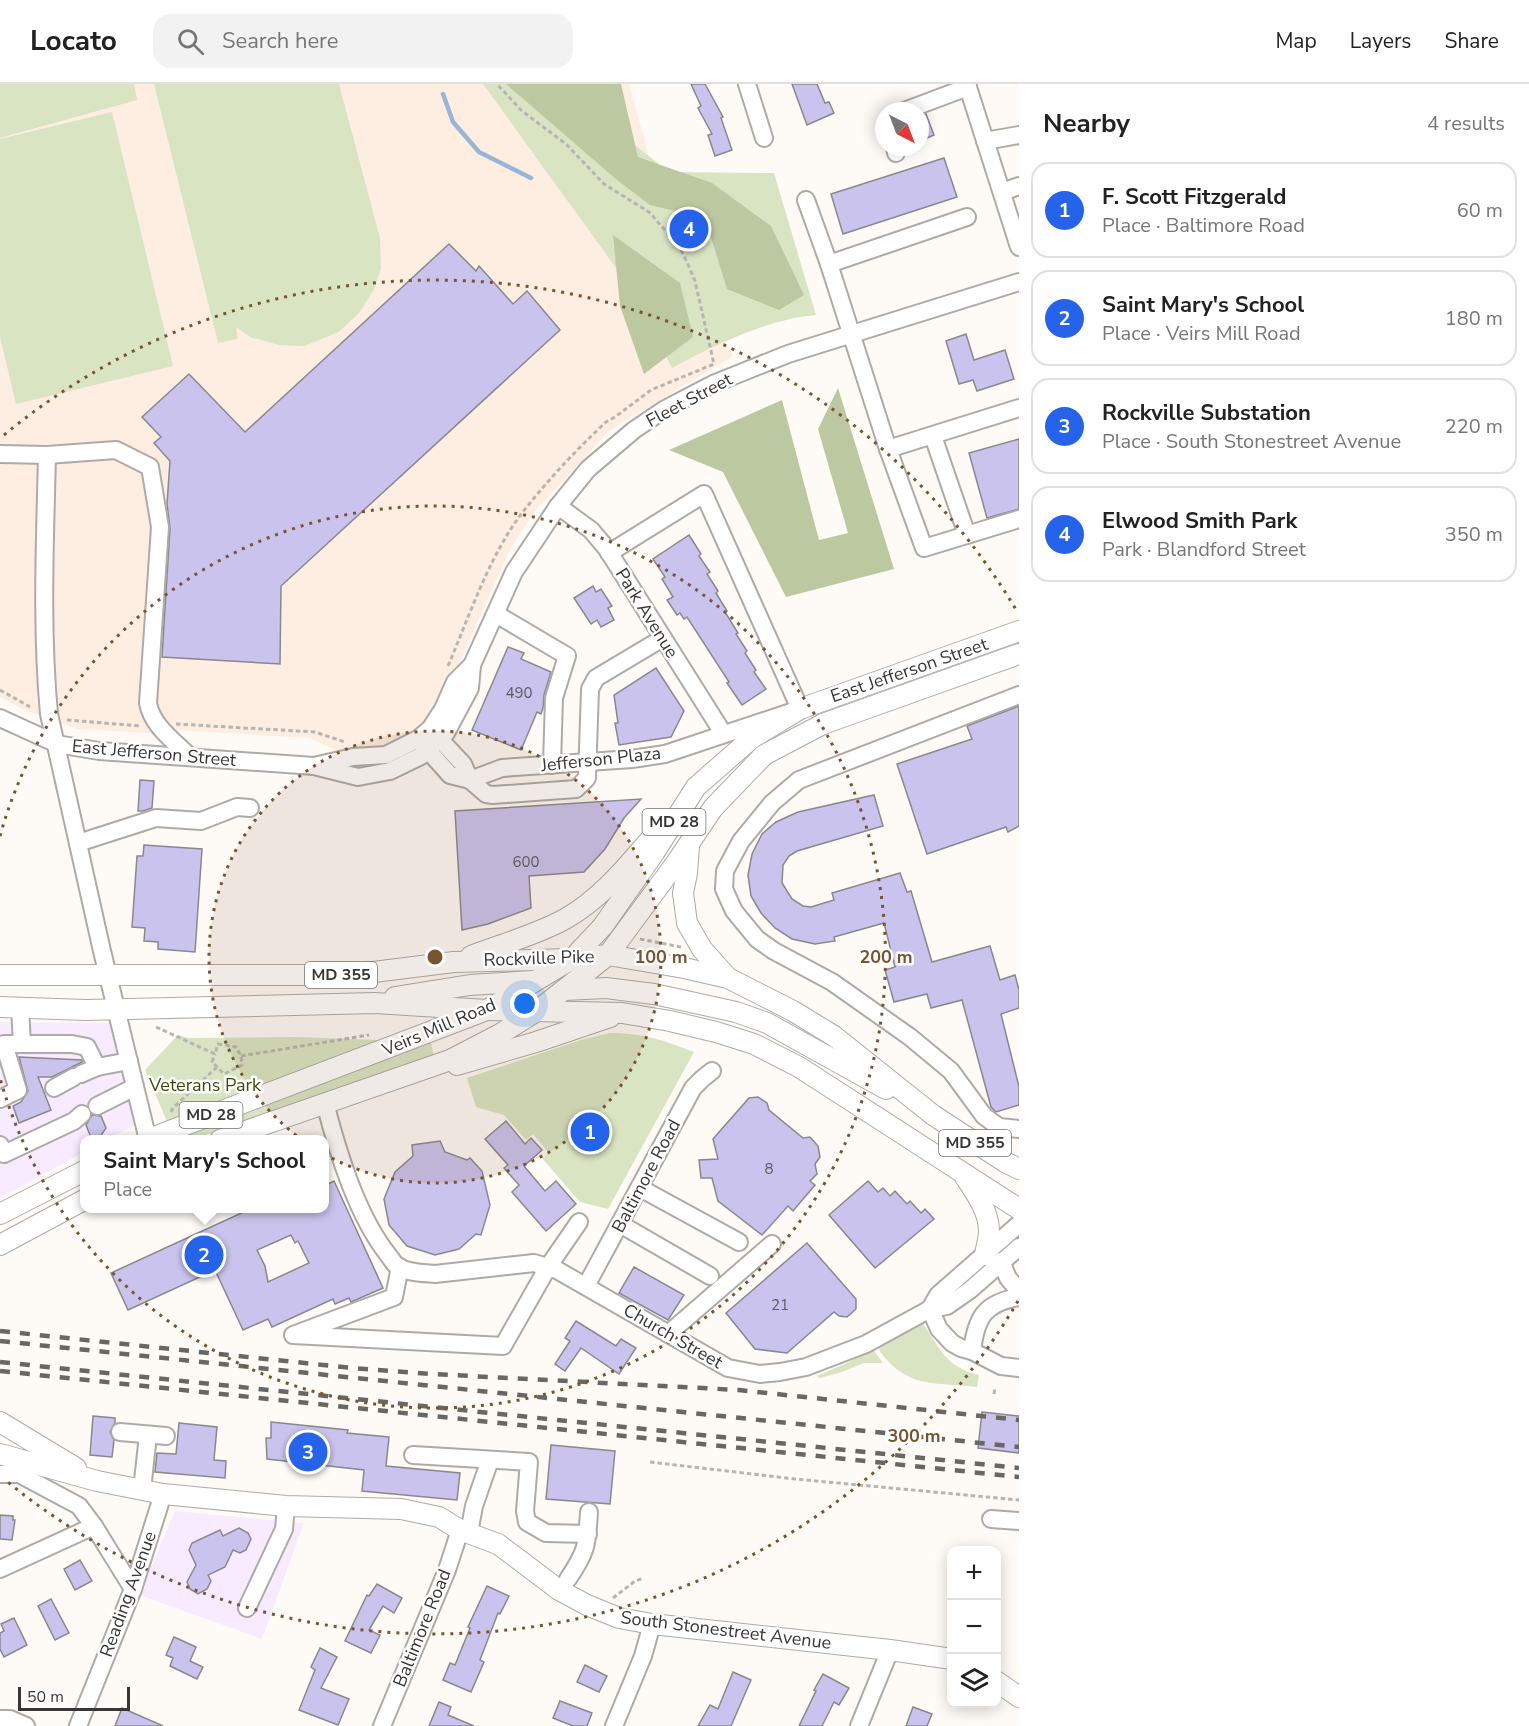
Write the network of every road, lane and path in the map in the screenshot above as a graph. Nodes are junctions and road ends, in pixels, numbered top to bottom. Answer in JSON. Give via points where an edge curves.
{"nodes":[{"id":1,"x":497,"y":84,"type":"edge"},
{"id":2,"x":747,"y":84,"type":"edge"},
{"id":3,"x":968,"y":85,"type":"edge"},
{"id":4,"x":926,"y":102,"type":"edge"},
{"id":5,"x":1019,"y":135,"type":"edge"},
{"id":6,"x":764,"y":138,"type":"dead end"},
{"id":7,"x":986,"y":141,"type":"junction"},
{"id":8,"x":1019,"y":186,"type":"edge"},
{"id":9,"x":1002,"y":192,"type":"junction"},
{"id":10,"x":806,"y":200,"type":"dead end"},
{"id":11,"x":967,"y":217,"type":"dead end"},
{"id":12,"x":1019,"y":247,"type":"edge"},
{"id":13,"x":829,"y":264,"type":"junction"},
{"id":14,"x":1019,"y":282,"type":"edge"},
{"id":15,"x":852,"y":334,"type":"junction"},
{"id":16,"x":1019,"y":408,"type":"edge"},
{"id":17,"x":933,"y":436,"type":"junction"},
{"id":18,"x":888,"y":449,"type":"junction"},
{"id":19,"x":0,"y":454,"type":"edge"},
{"id":20,"x":47,"y":455,"type":"junction"},
{"id":21,"x":558,"y":506,"type":"junction"},
{"id":22,"x":1019,"y":519,"type":"edge"},
{"id":23,"x":967,"y":535,"type":"junction"},
{"id":24,"x":609,"y":552,"type":"junction"},
{"id":25,"x":496,"y":614,"type":"junction"},
{"id":26,"x":1019,"y":631,"type":"edge"},
{"id":27,"x":663,"y":638,"type":"junction"},
{"id":28,"x":1019,"y":654,"type":"edge"},
{"id":29,"x":447,"y":669,"type":"dead end"},
{"id":30,"x":0,"y":690,"type":"edge"},
{"id":31,"x":1019,"y":695,"type":"edge"},
{"id":32,"x":35,"y":708,"type":"dead end"},
{"id":33,"x":800,"y":709,"type":"junction"},
{"id":34,"x":0,"y":717,"type":"edge"},
{"id":35,"x":63,"y":719,"type":"dead end"},
{"id":36,"x":175,"y":724,"type":"dead end"},
{"id":37,"x":823,"y":724,"type":"joint"},
{"id":38,"x":146,"y":727,"type":"dead end"},
{"id":39,"x":723,"y":733,"type":"junction"},
{"id":40,"x":429,"y":740,"type":"junction"},
{"id":41,"x":354,"y":743,"type":"dead end"},
{"id":42,"x":57,"y":744,"type":"junction"},
{"id":43,"x":190,"y":758,"type":"junction"},
{"id":44,"x":587,"y":763,"type":"junction"},
{"id":45,"x":552,"y":765,"type":"junction"},
{"id":46,"x":470,"y":780,"type":"junction"},
{"id":47,"x":696,"y":787,"type":"junction"},
{"id":48,"x":250,"y":808,"type":"dead end"},
{"id":49,"x":78,"y":843,"type":"junction"},
{"id":50,"x":689,"y":845,"type":"junction"},
{"id":51,"x":636,"y":939,"type":"dead end"},
{"id":52,"x":682,"y":947,"type":"dead end"},
{"id":53,"x":609,"y":955,"type":"junction"},
{"id":54,"x":572,"y":959,"type":"junction"},
{"id":55,"x":454,"y":962,"type":"junction"},
{"id":56,"x":0,"y":975,"type":"edge"},
{"id":57,"x":109,"y":976,"type":"junction"},
{"id":58,"x":728,"y":978,"type":"junction"},
{"id":59,"x":536,"y":980,"type":"junction"},
{"id":60,"x":566,"y":990,"type":"junction"},
{"id":61,"x":375,"y":1003,"type":"junction"},
{"id":62,"x":0,"y":1007,"type":"edge"},
{"id":63,"x":20,"y":1007,"type":"junction"},
{"id":64,"x":116,"y":1009,"type":"junction"},
{"id":65,"x":487,"y":1010,"type":"junction"},
{"id":66,"x":537,"y":1011,"type":"junction"},
{"id":67,"x":622,"y":1013,"type":"junction"},
{"id":68,"x":156,"y":1027,"type":"dead end"},
{"id":69,"x":370,"y":1035,"type":"dead end"},
{"id":70,"x":22,"y":1044,"type":"junction"},
{"id":71,"x":215,"y":1054,"type":"junction"},
{"id":72,"x":241,"y":1056,"type":"junction"},
{"id":73,"x":129,"y":1061,"type":"junction"},
{"id":74,"x":97,"y":1067,"type":"junction"},
{"id":75,"x":217,"y":1067,"type":"junction"},
{"id":76,"x":712,"y":1071,"type":"dead end"},
{"id":77,"x":385,"y":1082,"type":"junction"},
{"id":78,"x":135,"y":1087,"type":"junction"},
{"id":79,"x":54,"y":1088,"type":"dead end"},
{"id":80,"x":0,"y":1098,"type":"edge"},
{"id":81,"x":325,"y":1103,"type":"junction"},
{"id":82,"x":97,"y":1106,"type":"dead end"},
{"id":83,"x":82,"y":1114,"type":"dead end"},
{"id":84,"x":170,"y":1114,"type":"dead end"},
{"id":85,"x":933,"y":1115,"type":"junction"},
{"id":86,"x":1019,"y":1129,"type":"edge"},
{"id":87,"x":146,"y":1135,"type":"edge"},
{"id":88,"x":158,"y":1135,"type":"edge"},
{"id":89,"x":234,"y":1135,"type":"edge"},
{"id":90,"x":2,"y":1149,"type":"edge"},
{"id":91,"x":1019,"y":1169,"type":"edge"},
{"id":92,"x":960,"y":1170,"type":"junction"},
{"id":93,"x":80,"y":1173,"type":"edge"},
{"id":94,"x":640,"y":1188,"type":"junction"},
{"id":95,"x":80,"y":1202,"type":"edge"},
{"id":96,"x":1019,"y":1209,"type":"edge"},
{"id":97,"x":0,"y":1214,"type":"edge"},
{"id":98,"x":579,"y":1222,"type":"dead end"},
{"id":99,"x":620,"y":1224,"type":"junction"},
{"id":100,"x":1019,"y":1224,"type":"edge"},
{"id":101,"x":739,"y":1242,"type":"dead end"},
{"id":102,"x":772,"y":1244,"type":"dead end"},
{"id":103,"x":0,"y":1245,"type":"edge"},
{"id":104,"x":1019,"y":1247,"type":"edge"},
{"id":105,"x":993,"y":1258,"type":"junction"},
{"id":106,"x":400,"y":1267,"type":"junction"},
{"id":107,"x":548,"y":1267,"type":"junction"},
{"id":108,"x":711,"y":1276,"type":"dead end"},
{"id":109,"x":586,"y":1286,"type":"junction"},
{"id":110,"x":1019,"y":1291,"type":"edge"},
{"id":111,"x":1019,"y":1297,"type":"edge"},
{"id":112,"x":930,"y":1309,"type":"junction"},
{"id":113,"x":668,"y":1334,"type":"junction"},
{"id":114,"x":972,"y":1351,"type":"junction"},
{"id":115,"x":1019,"y":1368,"type":"edge"},
{"id":116,"x":994,"y":1388,"type":"dead end"},
{"id":117,"x":994,"y":1394,"type":"dead end"},
{"id":118,"x":0,"y":1422,"type":"edge"},
{"id":119,"x":120,"y":1432,"type":"dead end"},
{"id":120,"x":147,"y":1435,"type":"junction"},
{"id":121,"x":166,"y":1436,"type":"dead end"},
{"id":122,"x":0,"y":1454,"type":"edge"},
{"id":123,"x":413,"y":1455,"type":"dead end"},
{"id":124,"x":490,"y":1460,"type":"junction"},
{"id":125,"x":650,"y":1462,"type":"dead end"},
{"id":126,"x":0,"y":1474,"type":"edge"},
{"id":127,"x":97,"y":1481,"type":"junction"},
{"id":128,"x":142,"y":1490,"type":"junction"},
{"id":129,"x":163,"y":1494,"type":"junction"},
{"id":130,"x":1019,"y":1500,"type":"edge"},
{"id":131,"x":286,"y":1506,"type":"junction"},
{"id":132,"x":589,"y":1512,"type":"dead end"},
{"id":133,"x":991,"y":1519,"type":"dead end"},
{"id":134,"x":1019,"y":1521,"type":"edge"},
{"id":135,"x":94,"y":1526,"type":"junction"},
{"id":136,"x":465,"y":1532,"type":"junction"},
{"id":137,"x":588,"y":1534,"type":"junction"},
{"id":138,"x":0,"y":1569,"type":"edge"},
{"id":139,"x":644,"y":1578,"type":"dead end"},
{"id":140,"x":568,"y":1579,"type":"dead end"},
{"id":141,"x":133,"y":1589,"type":"junction"},
{"id":142,"x":611,"y":1600,"type":"dead end"},
{"id":143,"x":247,"y":1608,"type":"dead end"},
{"id":144,"x":652,"y":1624,"type":"junction"},
{"id":145,"x":890,"y":1650,"type":"junction"},
{"id":146,"x":947,"y":1658,"type":"edge"},
{"id":147,"x":1001,"y":1684,"type":"edge"},
{"id":148,"x":1019,"y":1697,"type":"edge"},
{"id":149,"x":0,"y":1719,"type":"edge"},
{"id":150,"x":26,"y":1726,"type":"edge"},
{"id":151,"x":78,"y":1726,"type":"edge"},
{"id":152,"x":382,"y":1726,"type":"edge"},
{"id":153,"x":614,"y":1726,"type":"edge"},
{"id":154,"x":859,"y":1726,"type":"edge"}],
"edges":[{"from":1,"to":29,"type":"path","via":[[522,111],[566,144],[604,184],[650,212],[671,237],[695,281],[714,364],[645,394],[606,422],[554,472],[522,513],[492,563]]},
{"from":2,"to":6,"type":"street"},
{"from":3,"to":4,"type":"street"},
{"from":3,"to":7,"type":"street"},
{"from":5,"to":7,"type":"street"},
{"from":7,"to":9,"type":"street"},
{"from":8,"to":9,"type":"street"},
{"from":9,"to":12,"type":"street"},
{"from":10,"to":13,"type":"street"},
{"from":11,"to":13,"type":"street"},
{"from":13,"to":15,"type":"street"},
{"from":14,"to":15,"type":"street","name":"Fleet Street"},
{"from":15,"to":18,"type":"street"},
{"from":15,"to":21,"type":"street","name":"Fleet Street","via":[[712,384],[665,409],[588,469]]},
{"from":16,"to":17,"type":"street"},
{"from":17,"to":18,"type":"street"},
{"from":17,"to":23,"type":"street"},
{"from":18,"to":23,"type":"street","via":[[924,548]]},
{"from":19,"to":20,"type":"street"},
{"from":20,"to":42,"type":"street","via":[[46,682]]},
{"from":20,"to":43,"type":"street","via":[[116,450],[150,468],[160,527],[148,702],[156,724]]},
{"from":21,"to":24,"type":"street","name":"Park Avenue","via":[[591,530]]},
{"from":21,"to":25,"type":"street","name":"Fleet Street","via":[[514,572]]},
{"from":22,"to":23,"type":"street"},
{"from":24,"to":27,"type":"street","name":"Park Avenue"},
{"from":24,"to":33,"type":"street","via":[[704,494]]},
{"from":25,"to":40,"type":"street","name":"Fleet Street","via":[[472,665],[470,688],[457,715]]},
{"from":25,"to":45,"type":"street","via":[[567,656],[554,698]]},
{"from":26,"to":33,"type":"main road","name":"East Jefferson Street","number":"MD 28"},
{"from":27,"to":39,"type":"street","name":"Park Avenue"},
{"from":27,"to":44,"type":"street","via":[[596,678],[591,689]]},
{"from":28,"to":37,"type":"main road","name":"East Jefferson Street","number":"MD 28"},
{"from":30,"to":32,"type":"path"},
{"from":31,"to":86,"type":"street","via":[[799,780],[772,803],[741,841],[725,871],[724,889],[734,911],[757,939],[832,982],[910,1037],[951,1071],[984,1116],[999,1128]]},
{"from":33,"to":39,"type":"street","name":"Jefferson Plaza"},
{"from":33,"to":47,"type":"main road","name":"Veirs Mill Road","number":"MD 28","via":[[752,738]]},
{"from":34,"to":42,"type":"street","name":"East Jefferson Street"},
{"from":35,"to":38,"type":"path"},
{"from":36,"to":41,"type":"path","via":[[315,732]]},
{"from":37,"to":50,"type":"main road","name":"Veirs Mill Road","number":"MD 28","via":[[764,755],[713,808]]},
{"from":39,"to":44,"type":"street","name":"Jefferson Plaza","via":[[664,754]]},
{"from":40,"to":43,"type":"street","name":"East Jefferson Street","via":[[386,755],[314,766]]},
{"from":40,"to":46,"type":"street","via":[[463,764]]},
{"from":42,"to":43,"type":"street","name":"East Jefferson Street"},
{"from":42,"to":49,"type":"street"},
{"from":44,"to":45,"type":"street","name":"Jefferson Plaza"},
{"from":44,"to":46,"type":"street","via":[[587,778],[569,791],[493,795]]},
{"from":45,"to":46,"type":"street","name":"Jefferson Plaza","via":[[502,768]]},
{"from":47,"to":54,"type":"main road","name":"Veirs Mill Road","number":"MD 28","via":[[603,926]]},
{"from":47,"to":55,"type":"main road","via":[[592,900],[565,919],[534,933]]},
{"from":48,"to":49,"type":"street","via":[[237,807],[201,821],[156,818]]},
{"from":49,"to":57,"type":"street"},
{"from":50,"to":53,"type":"main road","name":"Veirs Mill Road","number":"MD 28"},
{"from":50,"to":58,"type":"main road","via":[[683,893],[687,923],[702,949]]},
{"from":51,"to":52,"type":"path"},
{"from":53,"to":54,"type":"main road","name":"Rockville Pike","number":"MD 355"},
{"from":53,"to":58,"type":"main road","name":"Rockville Pike","number":"MD 355"},
{"from":53,"to":59,"type":"main road"},
{"from":53,"to":60,"type":"main road","name":"Veirs Mill Road","number":"MD 28"},
{"from":54,"to":55,"type":"main road","name":"Rockville Pike","number":"MD 355"},
{"from":54,"to":59,"type":"main road","name":"Veirs Mill Road","number":"MD 28"},
{"from":55,"to":57,"type":"main road","name":"Rockville Pike","number":"MD 355","via":[[349,975]]},
{"from":56,"to":57,"type":"main road","name":"Rockville Pike","number":"MD 355"},
{"from":57,"to":64,"type":"street"},
{"from":58,"to":85,"type":"main road","name":"Rockville Pike","number":"MD 355","via":[[834,1036]]},
{"from":59,"to":61,"type":"main road","via":[[406,994]]},
{"from":59,"to":65,"type":"main road","name":"Veirs Mill Road","number":"MD 28"},
{"from":60,"to":65,"type":"main road"},
{"from":60,"to":66,"type":"main road","name":"Veirs Mill Road","number":"MD 28"},
{"from":60,"to":85,"type":"main road","via":[[606,988],[654,994],[736,1012],[767,1023]]},
{"from":61,"to":64,"type":"main road","number":"MD 355"},
{"from":61,"to":65,"type":"main road","number":"MD 355"},
{"from":62,"to":63,"type":"main road","number":"MD 355"},
{"from":63,"to":64,"type":"main road","number":"MD 355"},
{"from":63,"to":70,"type":"street"},
{"from":64,"to":73,"type":"street"},
{"from":65,"to":66,"type":"main road","number":"MD 355"},
{"from":65,"to":88,"type":"main road","name":"Veirs Mill Road","number":"MD 28"},
{"from":66,"to":67,"type":"main road","number":"MD 355"},
{"from":66,"to":77,"type":"main road","name":"Veirs Mill Road","number":"MD 28","via":[[450,1060]]},
{"from":67,"to":77,"type":"main road","via":[[477,1060]]},
{"from":67,"to":92,"type":"main road","number":"MD 355","via":[[670,1021],[754,1044],[799,1067]]},
{"from":68,"to":71,"type":"path"},
{"from":69,"to":72,"type":"path"},
{"from":70,"to":74,"type":"street","via":[[87,1047]]},
{"from":70,"to":80,"type":"street","via":[[3,1044],[18,1090]]},
{"from":71,"to":72,"type":"path","via":[[218,1044],[236,1047]]},
{"from":71,"to":75,"type":"path","via":[[212,1062]]},
{"from":72,"to":75,"type":"path","via":[[242,1065],[224,1074]]},
{"from":73,"to":74,"type":"street"},
{"from":73,"to":78,"type":"street"},
{"from":74,"to":79,"type":"street"},
{"from":75,"to":84,"type":"path"},
{"from":76,"to":94,"type":"street","name":"Baltimore Road","via":[[693,1088]]},
{"from":77,"to":81,"type":"main road","name":"Veirs Mill Road","number":"MD 28"},
{"from":78,"to":82,"type":"street"},
{"from":78,"to":87,"type":"street"},
{"from":81,"to":89,"type":"main road","name":"Veirs Mill Road","number":"MD 28"},
{"from":81,"to":106,"type":"street","via":[[366,1222]]},
{"from":83,"to":90,"type":"street","via":[[74,1121]]},
{"from":85,"to":91,"type":"main road","name":"Rockville Pike","number":"MD 355"},
{"from":92,"to":96,"type":"main road","number":"MD 355"},
{"from":92,"to":105,"type":"main road","via":[[978,1198],[988,1224]]},
{"from":93,"to":97,"type":"main road"},
{"from":94,"to":99,"type":"street","name":"Baltimore Road"},
{"from":94,"to":101,"type":"street"},
{"from":95,"to":103,"type":"main road"},
{"from":98,"to":107,"type":"street"},
{"from":99,"to":108,"type":"street"},
{"from":99,"to":109,"type":"street","name":"Baltimore Road"},
{"from":100,"to":105,"type":"street","name":"Church Street"},
{"from":102,"to":113,"type":"street"},
{"from":104,"to":105,"type":"street","name":"Church Street"},
{"from":105,"to":110,"type":"street"},
{"from":105,"to":112,"type":"street","name":"Church Street","via":[[938,1295]]},
{"from":106,"to":107,"type":"street","via":[[435,1274],[534,1263]]},
{"from":106,"to":107,"type":"street","via":[[394,1297],[293,1335],[503,1346]]},
{"from":107,"to":109,"type":"street","name":"Church Street"},
{"from":109,"to":113,"type":"street","name":"Church Street"},
{"from":111,"to":114,"type":"street","via":[[996,1304],[978,1319]]},
{"from":112,"to":113,"type":"street","name":"Church Street","via":[[866,1344],[806,1367],[760,1374],[728,1368]]},
{"from":112,"to":114,"type":"street","via":[[945,1337]]},
{"from":114,"to":115,"type":"street","via":[[1001,1366]]},
{"from":116,"to":117,"type":"path"},
{"from":118,"to":127,"type":"main road"},
{"from":119,"to":120,"type":"street"},
{"from":120,"to":121,"type":"street"},
{"from":120,"to":128,"type":"street"},
{"from":122,"to":127,"type":"main road","name":"South Stonestreet Avenue"},
{"from":123,"to":124,"type":"street"},
{"from":124,"to":136,"type":"street","name":"Baltimore Road"},
{"from":124,"to":137,"type":"street","via":[[529,1462],[527,1522],[546,1533]]},
{"from":125,"to":130,"type":"path"},
{"from":126,"to":135,"type":"street","via":[[19,1474],[62,1496],[79,1506]]},
{"from":127,"to":128,"type":"main road","name":"South Stonestreet Avenue"},
{"from":128,"to":129,"type":"main road","name":"South Stonestreet Avenue"},
{"from":129,"to":131,"type":"main road","name":"South Stonestreet Avenue"},
{"from":129,"to":141,"type":"street","name":"Reading Avenue"},
{"from":131,"to":136,"type":"main road","name":"South Stonestreet Avenue","via":[[401,1509],[439,1517]]},
{"from":131,"to":143,"type":"street","via":[[284,1529]]},
{"from":132,"to":137,"type":"street"},
{"from":133,"to":134,"type":"street"},
{"from":135,"to":138,"type":"street"},
{"from":135,"to":141,"type":"street"},
{"from":136,"to":144,"type":"main road","name":"South Stonestreet Avenue","via":[[498,1544],[559,1590],[587,1605],[619,1618]]},
{"from":136,"to":152,"type":"street","name":"Baltimore Road"},
{"from":137,"to":140,"type":"street","via":[[583,1557]]},
{"from":139,"to":142,"type":"path"},
{"from":141,"to":151,"type":"street","name":"Reading Avenue"},
{"from":144,"to":145,"type":"main road","name":"South Stonestreet Avenue"},
{"from":144,"to":153,"type":"street"},
{"from":145,"to":146,"type":"main road","name":"South Stonestreet Avenue"},
{"from":145,"to":154,"type":"street"},
{"from":147,"to":148,"type":"main road"},
{"from":149,"to":150,"type":"street"}]}
